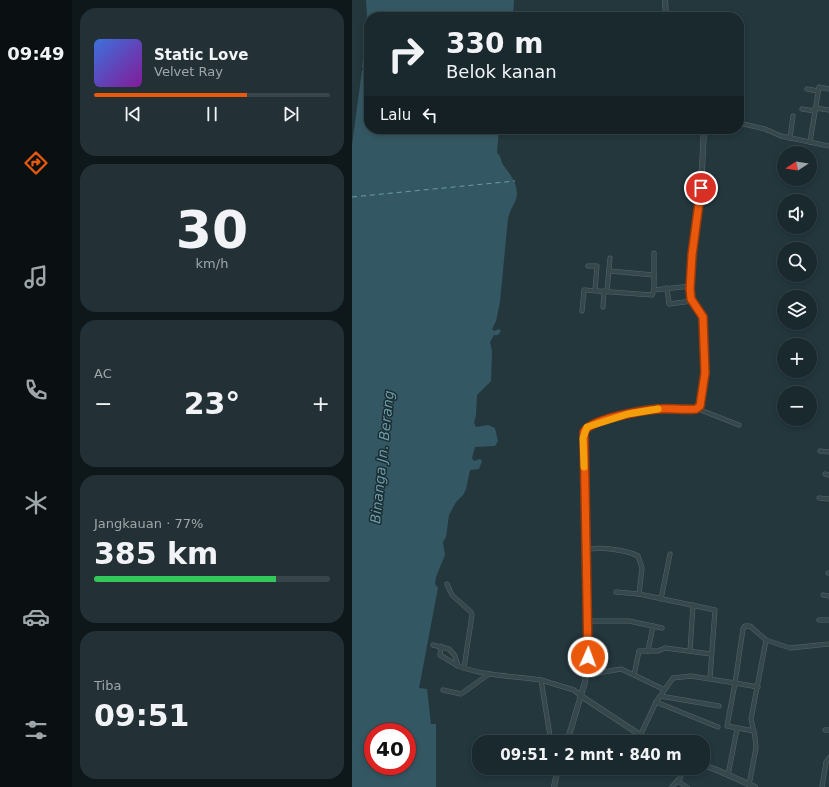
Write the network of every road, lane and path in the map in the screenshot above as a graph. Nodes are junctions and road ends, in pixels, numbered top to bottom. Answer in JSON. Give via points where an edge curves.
{"nodes":[{"id":1,"x":665,"y":0,"type":"edge"},
{"id":2,"x":666,"y":12,"type":"edge"},
{"id":3,"x":807,"y":89,"type":"dead end"},
{"id":4,"x":829,"y":89,"type":"edge"},
{"id":5,"x":818,"y":91,"type":"junction"},
{"id":6,"x":802,"y":109,"type":"dead end"},
{"id":7,"x":815,"y":110,"type":"junction"},
{"id":8,"x":829,"y":110,"type":"edge"},
{"id":9,"x":793,"y":116,"type":"dead end"},
{"id":10,"x":744,"y":124,"type":"edge"},
{"id":11,"x":704,"y":134,"type":"edge"},
{"id":12,"x":790,"y":138,"type":"junction"},
{"id":13,"x":810,"y":142,"type":"junction"},
{"id":14,"x":829,"y":146,"type":"edge"},
{"id":15,"x":654,"y":253,"type":"dead end"},
{"id":16,"x":610,"y":258,"type":"dead end"},
{"id":17,"x":588,"y":266,"type":"dead end"},
{"id":18,"x":609,"y":271,"type":"junction"},
{"id":19,"x":654,"y":275,"type":"junction"},
{"id":20,"x":691,"y":286,"type":"junction"},
{"id":21,"x":667,"y":288,"type":"junction"},
{"id":22,"x":595,"y":290,"type":"junction"},
{"id":23,"x":654,"y":290,"type":"junction"},
{"id":24,"x":605,"y":291,"type":"junction"},
{"id":25,"x":692,"y":301,"type":"junction"},
{"id":26,"x":603,"y":307,"type":"dead end"},
{"id":27,"x":582,"y":311,"type":"dead end"},
{"id":28,"x":698,"y":409,"type":"junction"},
{"id":29,"x":739,"y":425,"type":"dead end"},
{"id":30,"x":820,"y":451,"type":"dead end"},
{"id":31,"x":829,"y":452,"type":"edge"},
{"id":32,"x":819,"y":498,"type":"dead end"},
{"id":33,"x":829,"y":499,"type":"edge"},
{"id":34,"x":586,"y":550,"type":"junction"},
{"id":35,"x":670,"y":554,"type":"dead end"},
{"id":36,"x":447,"y":584,"type":"dead end"},
{"id":37,"x":616,"y":592,"type":"dead end"},
{"id":38,"x":639,"y":594,"type":"junction"},
{"id":39,"x":823,"y":595,"type":"dead end"},
{"id":40,"x":829,"y":596,"type":"edge"},
{"id":41,"x":662,"y":599,"type":"junction"},
{"id":42,"x":693,"y":605,"type":"junction"},
{"id":43,"x":588,"y":620,"type":"junction"},
{"id":44,"x":819,"y":620,"type":"dead end"},
{"id":45,"x":829,"y":620,"type":"edge"},
{"id":46,"x":653,"y":626,"type":"junction"},
{"id":47,"x":662,"y":628,"type":"dead end"},
{"id":48,"x":766,"y":640,"type":"junction"},
{"id":49,"x":829,"y":644,"type":"edge"},
{"id":50,"x":433,"y":645,"type":"dead end"},
{"id":51,"x":441,"y":646,"type":"junction"},
{"id":52,"x":648,"y":650,"type":"junction"},
{"id":53,"x":690,"y":651,"type":"junction"},
{"id":54,"x":711,"y":654,"type":"junction"},
{"id":55,"x":458,"y":666,"type":"junction"},
{"id":56,"x":464,"y":668,"type":"junction"},
{"id":57,"x":489,"y":674,"type":"junction"},
{"id":58,"x":586,"y":675,"type":"junction"},
{"id":59,"x":634,"y":675,"type":"junction"},
{"id":60,"x":710,"y":678,"type":"junction"},
{"id":61,"x":541,"y":680,"type":"junction"},
{"id":62,"x":735,"y":683,"type":"junction"},
{"id":63,"x":758,"y":687,"type":"junction"},
{"id":64,"x":663,"y":689,"type":"junction"},
{"id":65,"x":443,"y":690,"type":"dead end"},
{"id":66,"x":581,"y":696,"type":"junction"},
{"id":67,"x":660,"y":696,"type":"junction"},
{"id":68,"x":656,"y":702,"type":"junction"},
{"id":69,"x":719,"y":706,"type":"dead end"},
{"id":70,"x":718,"y":727,"type":"dead end"},
{"id":71,"x":737,"y":729,"type":"junction"},
{"id":72,"x":754,"y":731,"type":"junction"},
{"id":73,"x":550,"y":735,"type":"edge"},
{"id":74,"x":569,"y":735,"type":"edge"},
{"id":75,"x":639,"y":735,"type":"edge"},
{"id":76,"x":640,"y":735,"type":"edge"},
{"id":77,"x":829,"y":758,"type":"edge"},
{"id":78,"x":710,"y":768,"type":"edge"},
{"id":79,"x":557,"y":775,"type":"edge"},
{"id":80,"x":680,"y":775,"type":"edge"},
{"id":81,"x":728,"y":775,"type":"junction"},
{"id":82,"x":678,"y":780,"type":"junction"},
{"id":83,"x":752,"y":786,"type":"edge"},
{"id":84,"x":554,"y":787,"type":"edge"},
{"id":85,"x":672,"y":787,"type":"edge"},
{"id":86,"x":687,"y":787,"type":"edge"},
{"id":87,"x":822,"y":787,"type":"edge"}],
"edges":[{"from":1,"to":2,"type":"street"},
{"from":3,"to":5,"type":"street"},
{"from":4,"to":5,"type":"street","via":[[819,87]]},
{"from":5,"to":7,"type":"street"},
{"from":6,"to":7,"type":"street"},
{"from":7,"to":8,"type":"street"},
{"from":7,"to":13,"type":"street"},
{"from":9,"to":12,"type":"street"},
{"from":10,"to":12,"type":"street"},
{"from":11,"to":20,"type":"street"},
{"from":12,"to":13,"type":"street"},
{"from":13,"to":14,"type":"street"},
{"from":15,"to":19,"type":"street"},
{"from":16,"to":18,"type":"street"},
{"from":17,"to":22,"type":"street","via":[[597,266]]},
{"from":18,"to":19,"type":"street"},
{"from":18,"to":24,"type":"street"},
{"from":19,"to":23,"type":"street"},
{"from":20,"to":21,"type":"street"},
{"from":20,"to":25,"type":"street"},
{"from":21,"to":23,"type":"street"},
{"from":21,"to":25,"type":"street","via":[[668,304]]},
{"from":22,"to":24,"type":"street"},
{"from":22,"to":27,"type":"street","via":[[584,290]]},
{"from":23,"to":24,"type":"street","via":[[652,294]]},
{"from":24,"to":26,"type":"street"},
{"from":25,"to":28,"type":"street","via":[[703,317],[705,373]]},
{"from":28,"to":29,"type":"street"},
{"from":28,"to":34,"type":"street","via":[[657,409],[640,412],[607,420],[585,429],[583,445]]},
{"from":30,"to":31,"type":"street"},
{"from":32,"to":33,"type":"street"},
{"from":34,"to":38,"type":"street","via":[[606,549],[635,554],[640,559],[642,568]]},
{"from":34,"to":43,"type":"street"},
{"from":35,"to":41,"type":"street"},
{"from":36,"to":56,"type":"street","via":[[452,595],[471,612],[472,616]]},
{"from":37,"to":38,"type":"street"},
{"from":38,"to":41,"type":"street"},
{"from":39,"to":40,"type":"street"},
{"from":41,"to":42,"type":"street"},
{"from":42,"to":53,"type":"street"},
{"from":42,"to":54,"type":"street","via":[[710,608],[715,612]]},
{"from":43,"to":46,"type":"street","via":[[629,621]]},
{"from":43,"to":58,"type":"street"},
{"from":44,"to":45,"type":"street"},
{"from":46,"to":47,"type":"street"},
{"from":46,"to":52,"type":"street"},
{"from":48,"to":49,"type":"street","via":[[790,648]]},
{"from":48,"to":62,"type":"street","via":[[750,626],[743,627]]},
{"from":48,"to":63,"type":"street"},
{"from":50,"to":51,"type":"street"},
{"from":51,"to":55,"type":"street","via":[[449,648]]},
{"from":51,"to":55,"type":"street","via":[[442,657]]},
{"from":52,"to":53,"type":"street","via":[[658,651],[665,648]]},
{"from":52,"to":59,"type":"street","via":[[639,651]]},
{"from":53,"to":54,"type":"street"},
{"from":54,"to":60,"type":"street"},
{"from":55,"to":56,"type":"street"},
{"from":56,"to":57,"type":"street"},
{"from":57,"to":61,"type":"street"},
{"from":57,"to":65,"type":"street","via":[[461,694]]},
{"from":58,"to":59,"type":"street","via":[[621,669]]},
{"from":58,"to":66,"type":"street"},
{"from":59,"to":64,"type":"street"},
{"from":60,"to":62,"type":"street"},
{"from":60,"to":64,"type":"street","via":[[676,676]]},
{"from":61,"to":66,"type":"street","via":[[574,690]]},
{"from":61,"to":73,"type":"street"},
{"from":62,"to":63,"type":"street"},
{"from":62,"to":71,"type":"street","via":[[727,726]]},
{"from":63,"to":72,"type":"street","via":[[751,719]]},
{"from":64,"to":67,"type":"street"},
{"from":66,"to":74,"type":"street"},
{"from":66,"to":75,"type":"street"},
{"from":67,"to":68,"type":"street"},
{"from":67,"to":69,"type":"street"},
{"from":68,"to":70,"type":"street"},
{"from":68,"to":76,"type":"street"},
{"from":71,"to":72,"type":"street"},
{"from":71,"to":81,"type":"street"},
{"from":72,"to":83,"type":"street","via":[[756,748]]},
{"from":77,"to":87,"type":"street"},
{"from":78,"to":81,"type":"street"},
{"from":79,"to":84,"type":"street"},
{"from":80,"to":82,"type":"street"},
{"from":81,"to":83,"type":"street"},
{"from":82,"to":85,"type":"street"},
{"from":82,"to":86,"type":"street"}]}
